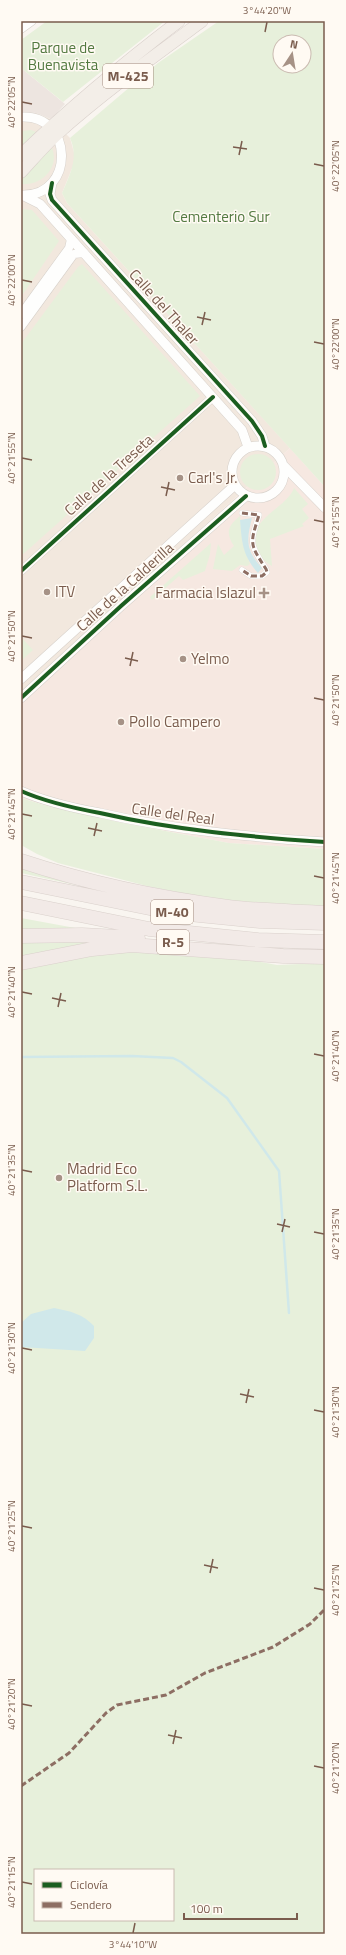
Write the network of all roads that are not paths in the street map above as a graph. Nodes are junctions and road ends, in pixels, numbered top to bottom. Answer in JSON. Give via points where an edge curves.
{"nodes":[{"id":1,"x":32,"y":21,"type":"edge"},
{"id":2,"x":179,"y":21,"type":"edge"},
{"id":3,"x":202,"y":21,"type":"edge"},
{"id":4,"x":21,"y":29,"type":"edge"},
{"id":5,"x":21,"y":118,"type":"edge"},
{"id":6,"x":53,"y":131,"type":"junction"},
{"id":7,"x":21,"y":154,"type":"edge"},
{"id":8,"x":21,"y":172,"type":"edge"},
{"id":9,"x":52,"y":183,"type":"junction"},
{"id":10,"x":22,"y":195,"type":"edge"},
{"id":11,"x":71,"y":239,"type":"junction"},
{"id":12,"x":84,"y":253,"type":"junction"},
{"id":13,"x":21,"y":314,"type":"edge"},
{"id":14,"x":21,"y":327,"type":"edge"},
{"id":15,"x":213,"y":397,"type":"junction"},
{"id":16,"x":265,"y":446,"type":"junction"},
{"id":17,"x":248,"y":447,"type":"junction"},
{"id":18,"x":284,"y":466,"type":"junction"},
{"id":19,"x":235,"y":485,"type":"junction"},
{"id":20,"x":246,"y":496,"type":"junction"},
{"id":21,"x":325,"y":508,"type":"edge"},
{"id":22,"x":242,"y":514,"type":"dead end"},
{"id":23,"x":242,"y":570,"type":"dead end"},
{"id":24,"x":21,"y":571,"type":"edge"},
{"id":25,"x":21,"y":679,"type":"edge"},
{"id":26,"x":21,"y":698,"type":"edge"},
{"id":27,"x":21,"y":791,"type":"edge"},
{"id":28,"x":325,"y":842,"type":"edge"},
{"id":29,"x":21,"y":851,"type":"edge"},
{"id":30,"x":21,"y":861,"type":"edge"},
{"id":31,"x":21,"y":882,"type":"edge"},
{"id":32,"x":155,"y":895,"type":"junction"},
{"id":33,"x":21,"y":903,"type":"edge"},
{"id":34,"x":325,"y":913,"type":"edge"},
{"id":35,"x":325,"y":924,"type":"edge"},
{"id":36,"x":21,"y":936,"type":"edge"},
{"id":37,"x":325,"y":942,"type":"edge"},
{"id":38,"x":325,"y":956,"type":"edge"},
{"id":39,"x":21,"y":963,"type":"edge"}],
"edges":[{"from":1,"to":4,"type":"street"},
{"from":2,"to":6,"type":"main road","number":"M-425","via":[[131,57]]},
{"from":3,"to":6,"type":"main road","number":"M-425"},
{"from":5,"to":6,"type":"street","via":[[39,121]]},
{"from":6,"to":7,"type":"main road","number":"M-425"},
{"from":6,"to":8,"type":"main road","number":"M-425"},
{"from":6,"to":9,"type":"street","via":[[61,145],[62,159],[60,170]]},
{"from":9,"to":10,"type":"street","via":[[39,192]]},
{"from":9,"to":16,"type":"street","name":"Calle del Thaler","via":[[52,200],[252,422],[262,436]]},
{"from":10,"to":11,"type":"street","name":"Calle del Thaler","via":[[40,204]]},
{"from":11,"to":12,"type":"street","name":"Calle del Thaler"},
{"from":11,"to":13,"type":"street","via":[[69,248]]},
{"from":12,"to":14,"type":"street","via":[[74,254]]},
{"from":12,"to":15,"type":"street","name":"Calle del Thaler"},
{"from":15,"to":17,"type":"street","name":"Calle del Thaler","via":[[244,432]]},
{"from":15,"to":24,"type":"street","name":"Calle de la Treseta"},
{"from":16,"to":17,"type":"street"},
{"from":16,"to":18,"type":"street","via":[[278,454]]},
{"from":17,"to":19,"type":"street","via":[[241,451],[234,461],[231,473]]},
{"from":18,"to":20,"type":"street","via":[[284,478],[279,488],[269,496]]},
{"from":18,"to":21,"type":"street"},
{"from":19,"to":20,"type":"street"},
{"from":19,"to":25,"type":"street","name":"Calle de la Calderilla"},
{"from":20,"to":26,"type":"street","name":"Calle de la Calderilla"},
{"from":22,"to":23,"type":"street","via":[[259,515],[251,540],[253,550],[267,572],[262,576],[250,576]]},
{"from":27,"to":28,"type":"street","name":"Calle del Real","via":[[59,804],[127,819],[218,832]]},
{"from":29,"to":32,"type":"highway","via":[[58,868]]},
{"from":30,"to":32,"type":"highway","via":[[129,891]]},
{"from":31,"to":35,"type":"highway","number":"M-40","via":[[169,912]]},
{"from":32,"to":34,"type":"highway","number":"M-40","via":[[229,907]]},
{"from":33,"to":37,"type":"highway","number":"M-40","via":[[149,929],[258,940]]},
{"from":36,"to":38,"type":"highway","number":"R-5","via":[[119,936]]},
{"from":38,"to":39,"type":"highway","number":"M-40","via":[[283,956],[132,945],[92,949]]}]}
